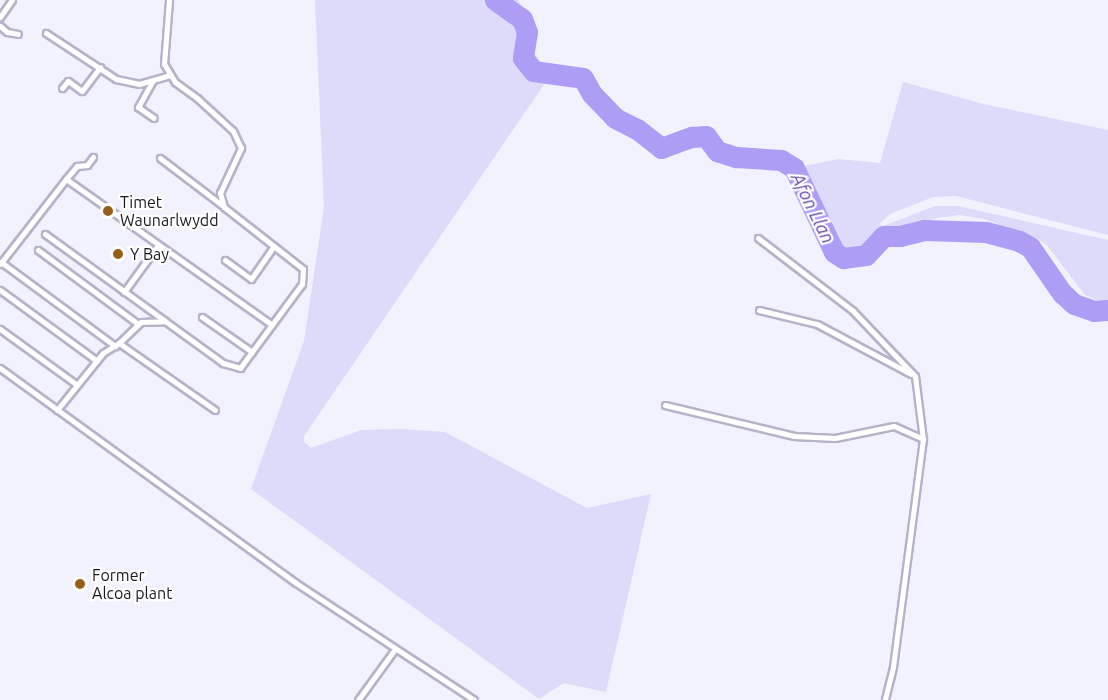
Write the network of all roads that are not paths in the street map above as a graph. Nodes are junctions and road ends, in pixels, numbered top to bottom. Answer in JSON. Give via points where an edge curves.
{"nodes":[{"id":1,"x":12,"y":0,"type":"edge"},
{"id":2,"x":169,"y":0,"type":"edge"},
{"id":3,"x":0,"y":17,"type":"edge"},
{"id":4,"x":0,"y":26,"type":"edge"},
{"id":5,"x":46,"y":33,"type":"dead end"},
{"id":6,"x":18,"y":34,"type":"dead end"},
{"id":7,"x":100,"y":68,"type":"junction"},
{"id":8,"x":171,"y":75,"type":"junction"},
{"id":9,"x":152,"y":82,"type":"junction"},
{"id":10,"x":62,"y":88,"type":"dead end"},
{"id":11,"x":154,"y":118,"type":"dead end"},
{"id":12,"x":93,"y":157,"type":"dead end"},
{"id":13,"x":160,"y":158,"type":"dead end"},
{"id":14,"x":66,"y":179,"type":"junction"},
{"id":15,"x":224,"y":207,"type":"junction"},
{"id":16,"x":45,"y":234,"type":"dead end"},
{"id":17,"x":758,"y":238,"type":"dead end"},
{"id":18,"x":158,"y":245,"type":"junction"},
{"id":19,"x":274,"y":246,"type":"junction"},
{"id":20,"x":38,"y":250,"type":"dead end"},
{"id":21,"x":2,"y":259,"type":"edge"},
{"id":22,"x":225,"y":260,"type":"dead end"},
{"id":23,"x":0,"y":290,"type":"edge"},
{"id":24,"x":124,"y":292,"type":"junction"},
{"id":25,"x":759,"y":310,"type":"dead end"},
{"id":26,"x":202,"y":317,"type":"dead end"},
{"id":27,"x":165,"y":321,"type":"junction"},
{"id":28,"x":138,"y":324,"type":"junction"},
{"id":29,"x":272,"y":325,"type":"junction"},
{"id":30,"x":0,"y":329,"type":"edge"},
{"id":31,"x":117,"y":345,"type":"junction"},
{"id":32,"x":252,"y":352,"type":"junction"},
{"id":33,"x":96,"y":361,"type":"junction"},
{"id":34,"x":0,"y":368,"type":"edge"},
{"id":35,"x":915,"y":376,"type":"junction"},
{"id":36,"x":77,"y":385,"type":"junction"},
{"id":37,"x":665,"y":405,"type":"dead end"},
{"id":38,"x":57,"y":410,"type":"junction"},
{"id":39,"x":215,"y":411,"type":"dead end"},
{"id":40,"x":922,"y":439,"type":"junction"},
{"id":41,"x":395,"y":649,"type":"junction"},
{"id":42,"x":358,"y":700,"type":"edge"},
{"id":43,"x":474,"y":700,"type":"edge"},
{"id":44,"x":885,"y":700,"type":"edge"}],
"edges":[{"from":1,"to":3,"type":"lane"},
{"from":2,"to":8,"type":"lane","via":[[164,64]]},
{"from":4,"to":6,"type":"lane"},
{"from":5,"to":7,"type":"lane"},
{"from":7,"to":9,"type":"lane","via":[[116,79],[139,84]]},
{"from":7,"to":10,"type":"lane","via":[[82,91],[68,81]]},
{"from":8,"to":9,"type":"lane"},
{"from":8,"to":15,"type":"lane","via":[[233,131],[241,148],[220,193]]},
{"from":9,"to":11,"type":"lane","via":[[138,107]]},
{"from":12,"to":14,"type":"lane","via":[[87,165],[77,166]]},
{"from":13,"to":15,"type":"lane"},
{"from":14,"to":18,"type":"lane"},
{"from":14,"to":21,"type":"lane"},
{"from":15,"to":19,"type":"lane"},
{"from":16,"to":24,"type":"lane"},
{"from":17,"to":35,"type":"lane","via":[[853,311]]},
{"from":18,"to":24,"type":"lane"},
{"from":18,"to":29,"type":"lane"},
{"from":19,"to":22,"type":"lane","via":[[251,279]]},
{"from":19,"to":29,"type":"lane","via":[[303,269],[302,284]]},
{"from":20,"to":28,"type":"lane"},
{"from":21,"to":31,"type":"lane"},
{"from":23,"to":33,"type":"lane"},
{"from":24,"to":27,"type":"lane"},
{"from":25,"to":35,"type":"lane","via":[[817,324]]},
{"from":26,"to":32,"type":"lane"},
{"from":27,"to":28,"type":"lane"},
{"from":27,"to":32,"type":"lane","via":[[223,363],[240,368]]},
{"from":28,"to":31,"type":"lane"},
{"from":29,"to":32,"type":"lane"},
{"from":30,"to":36,"type":"lane"},
{"from":31,"to":33,"type":"lane"},
{"from":31,"to":39,"type":"lane"},
{"from":33,"to":36,"type":"lane"},
{"from":34,"to":38,"type":"lane"},
{"from":35,"to":40,"type":"lane"},
{"from":36,"to":38,"type":"lane"},
{"from":37,"to":40,"type":"lane","via":[[794,436],[835,438],[894,426]]},
{"from":38,"to":41,"type":"lane","via":[[296,583]]},
{"from":40,"to":44,"type":"lane","via":[[893,667]]},
{"from":41,"to":42,"type":"lane"},
{"from":41,"to":43,"type":"lane"}]}
